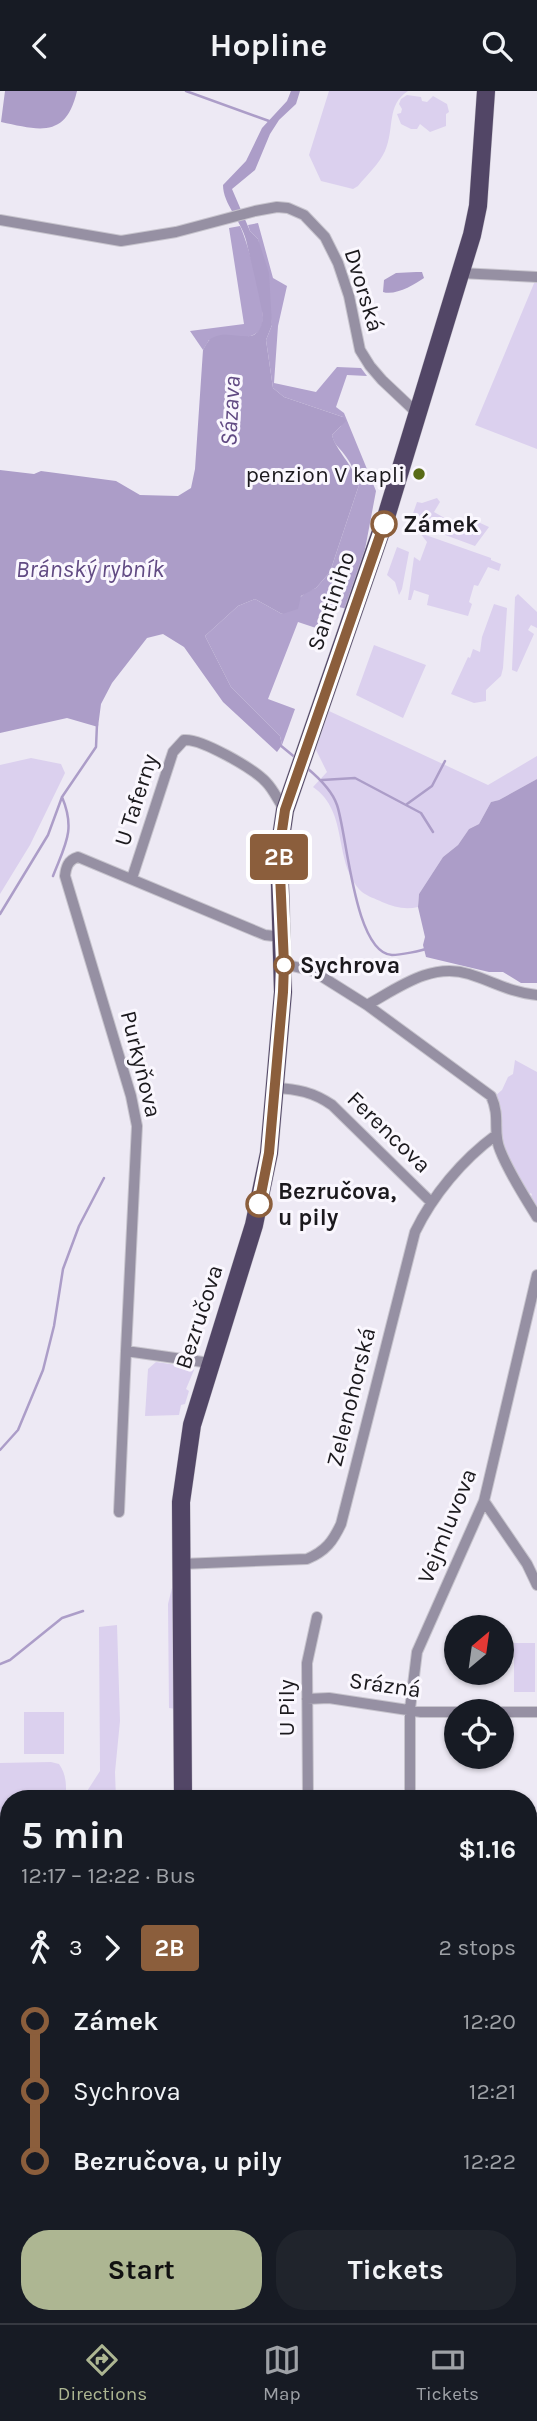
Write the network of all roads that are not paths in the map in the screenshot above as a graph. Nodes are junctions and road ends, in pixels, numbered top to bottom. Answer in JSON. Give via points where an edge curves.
{"nodes":[{"id":1,"x":486,"y":91,"type":"edge"},
{"id":2,"x":0,"y":220,"type":"edge"},
{"id":3,"x":460,"y":273,"type":"junction"},
{"id":4,"x":537,"y":277,"type":"edge"},
{"id":5,"x":418,"y":414,"type":"junction"},
{"id":6,"x":285,"y":810,"type":"junction"},
{"id":7,"x":65,"y":876,"type":"joint"},
{"id":8,"x":132,"y":878,"type":"junction"},
{"id":9,"x":282,"y":936,"type":"junction"},
{"id":10,"x":284,"y":964,"type":"junction"},
{"id":11,"x":537,"y":995,"type":"edge"},
{"id":12,"x":367,"y":1005,"type":"junction"},
{"id":13,"x":275,"y":1088,"type":"junction"},
{"id":14,"x":496,"y":1135,"type":"junction"},
{"id":15,"x":431,"y":1202,"type":"junction"},
{"id":16,"x":537,"y":1217,"type":"edge"},
{"id":17,"x":537,"y":1275,"type":"edge"},
{"id":18,"x":126,"y":1352,"type":"junction"},
{"id":19,"x":210,"y":1363,"type":"junction"},
{"id":20,"x":484,"y":1501,"type":"junction"},
{"id":21,"x":119,"y":1512,"type":"dead end"},
{"id":22,"x":181,"y":1564,"type":"junction"},
{"id":23,"x":537,"y":1585,"type":"edge"},
{"id":24,"x":317,"y":1617,"type":"dead end"},
{"id":25,"x":307,"y":1699,"type":"junction"},
{"id":26,"x":410,"y":1709,"type":"junction"},
{"id":27,"x":444,"y":1712,"type":"edge"},
{"id":28,"x":514,"y":1712,"type":"edge"},
{"id":29,"x":537,"y":1712,"type":"edge"},
{"id":30,"x":183,"y":1790,"type":"edge"},
{"id":31,"x":307,"y":1790,"type":"edge"},
{"id":32,"x":410,"y":1790,"type":"edge"}],
"edges":[{"from":1,"to":3,"type":"main road","name":"Santiniho","via":[[478,206]]},
{"from":2,"to":5,"type":"street","name":"Dvorská","via":[[121,241],[277,207],[304,215],[325,237],[338,263],[360,350],[382,380]]},
{"from":3,"to":4,"type":"street"},
{"from":3,"to":5,"type":"main road","name":"Santiniho"},
{"from":5,"to":6,"type":"main road","name":"Santiniho"},
{"from":6,"to":8,"type":"street","name":"U Taferny","via":[[255,773],[197,741],[184,740],[173,752]]},
{"from":6,"to":9,"type":"main road","name":"Bezručova","via":[[279,851]]},
{"from":7,"to":8,"type":"street","name":"U Taferny","via":[[67,866],[78,857]]},
{"from":7,"to":18,"type":"street","name":"Purkyňova","via":[[137,1126]]},
{"from":8,"to":9,"type":"street","name":"U Taferny","via":[[265,935]]},
{"from":9,"to":10,"type":"main road","name":"Bezručova"},
{"from":10,"to":12,"type":"street","via":[[313,971]]},
{"from":10,"to":13,"type":"main road","name":"Bezručova"},
{"from":11,"to":12,"type":"street","via":[[468,973],[442,971],[412,980]]},
{"from":12,"to":14,"type":"street","via":[[491,1096],[498,1119]]},
{"from":13,"to":15,"type":"street","name":"Ferencova","via":[[300,1089],[332,1105]]},
{"from":13,"to":19,"type":"main road","name":"Bezručova","via":[[269,1153],[254,1225]]},
{"from":14,"to":15,"type":"street","name":"Zelenohorská"},
{"from":14,"to":16,"type":"street"},
{"from":15,"to":22,"type":"street","name":"Zelenohorská","via":[[412,1241],[341,1524],[332,1543],[307,1559]]},
{"from":17,"to":20,"type":"street","name":"Vejmluvova"},
{"from":18,"to":19,"type":"street"},
{"from":18,"to":21,"type":"street","name":"Purkyňova"},
{"from":19,"to":22,"type":"main road","name":"Bezručova","via":[[187,1450]]},
{"from":20,"to":23,"type":"street"},
{"from":20,"to":26,"type":"street","name":"Vejmluvova","via":[[419,1645]]},
{"from":22,"to":30,"type":"main road","name":"Bezručova"},
{"from":24,"to":25,"type":"street","name":"U Pily","via":[[307,1663]]},
{"from":25,"to":26,"type":"street","name":"Srázná"},
{"from":25,"to":31,"type":"street","name":"U Pily"},
{"from":26,"to":27,"type":"street","name":"Srázná"},
{"from":26,"to":32,"type":"street","name":"Vejmluvova"},
{"from":28,"to":29,"type":"street"}]}
